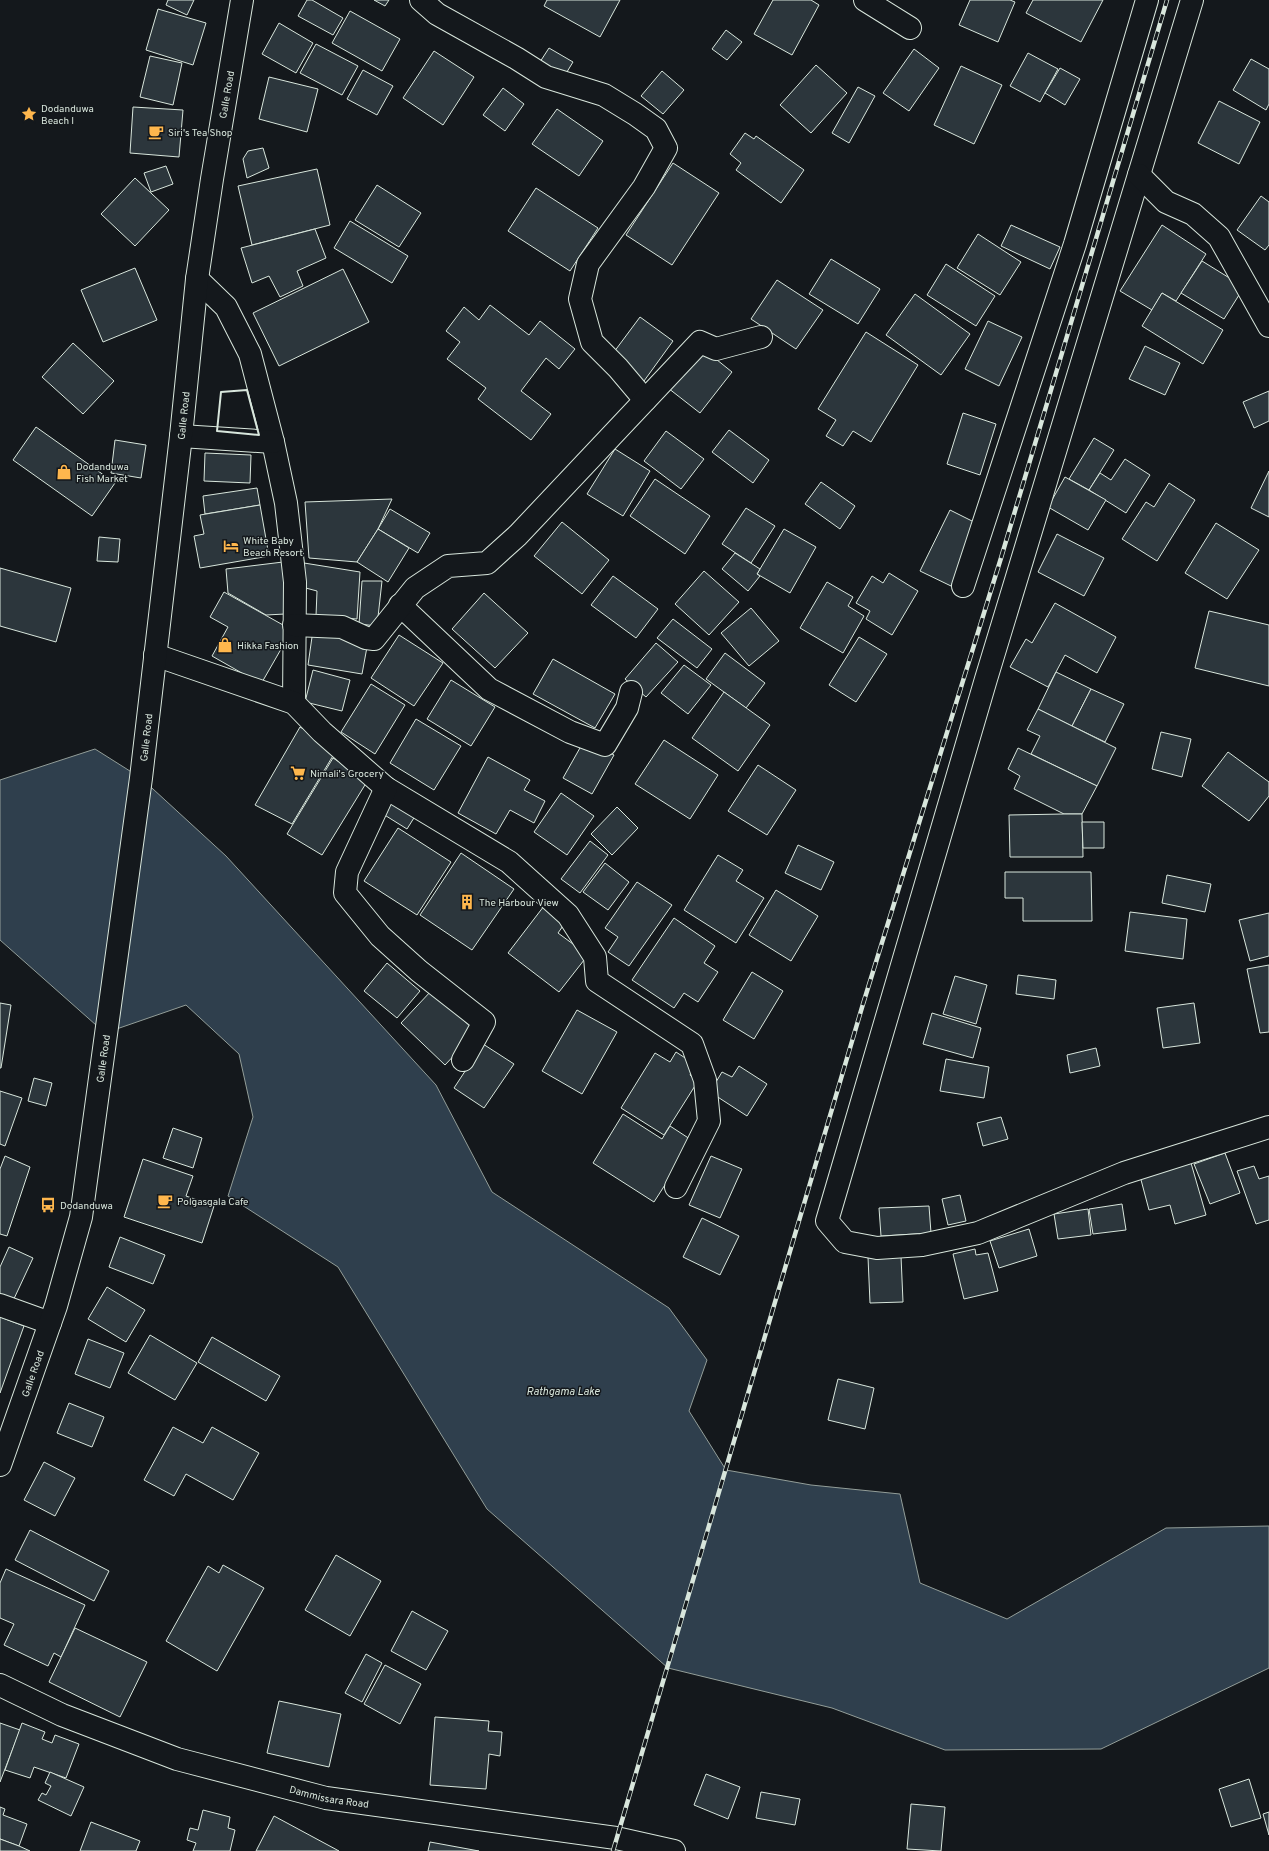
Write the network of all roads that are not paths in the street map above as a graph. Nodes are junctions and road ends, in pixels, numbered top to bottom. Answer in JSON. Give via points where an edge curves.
{"nodes":[{"id":1,"x":242,"y":0,"type":"edge"},
{"id":2,"x":421,"y":0,"type":"edge"},
{"id":3,"x":865,"y":0,"type":"edge"},
{"id":4,"x":1147,"y":0,"type":"edge"},
{"id":5,"x":1192,"y":0,"type":"edge"},
{"id":6,"x":910,"y":28,"type":"dead end"},
{"id":7,"x":1139,"y":175,"type":"junction"},
{"id":8,"x":197,"y":279,"type":"junction"},
{"id":9,"x":1269,"y":326,"type":"edge"},
{"id":10,"x":761,"y":337,"type":"dead end"},
{"id":11,"x":645,"y":400,"type":"junction"},
{"id":12,"x":181,"y":436,"type":"junction"},
{"id":13,"x":273,"y":442,"type":"junction"},
{"id":14,"x":963,"y":586,"type":"dead end"},
{"id":15,"x":400,"y":605,"type":"junction"},
{"id":16,"x":294,"y":625,"type":"junction"},
{"id":17,"x":155,"y":655,"type":"junction"},
{"id":18,"x":631,"y":692,"type":"dead end"},
{"id":19,"x":294,"y":703,"type":"junction"},
{"id":20,"x":386,"y":788,"type":"junction"},
{"id":21,"x":462,"y":1060,"type":"dead end"},
{"id":22,"x":1269,"y":1127,"type":"edge"},
{"id":23,"x":676,"y":1187,"type":"dead end"},
{"id":24,"x":0,"y":1305,"type":"edge"},
{"id":25,"x":50,"y":1323,"type":"junction"},
{"id":26,"x":0,"y":1465,"type":"edge"},
{"id":27,"x":0,"y":1685,"type":"edge"},
{"id":28,"x":674,"y":1851,"type":"edge"}],
"edges":[{"from":1,"to":8,"type":"main road","name":"Galle Road"},
{"from":2,"to":11,"type":"main road","via":[[437,14],[546,77],[604,95],[656,129],[666,148],[644,187],[588,264],[580,299],[592,342]]},
{"from":3,"to":6,"type":"main road"},
{"from":4,"to":14,"type":"main road","via":[[1075,244]]},
{"from":5,"to":7,"type":"main road"},
{"from":7,"to":9,"type":"main road","via":[[1166,202],[1193,214],[1218,237]]},
{"from":7,"to":22,"type":"main road","via":[[984,687],[827,1221],[845,1242],[877,1248],[936,1242],[978,1233],[1124,1173]]},
{"from":8,"to":12,"type":"main road","name":"Galle Road"},
{"from":8,"to":13,"type":"main road","via":[[226,307],[250,354]]},
{"from":10,"to":11,"type":"main road","via":[[716,349],[700,342]]},
{"from":11,"to":15,"type":"main road","via":[[518,535],[487,563],[448,566],[414,588]]},
{"from":12,"to":13,"type":"main road"},
{"from":12,"to":17,"type":"main road","name":"Galle Road"},
{"from":13,"to":16,"type":"main road","via":[[286,504],[295,582]]},
{"from":15,"to":16,"type":"main road","via":[[374,639],[342,628]]},
{"from":15,"to":18,"type":"main road","via":[[490,689],[570,732],[605,746],[627,708]]},
{"from":16,"to":19,"type":"main road"},
{"from":17,"to":19,"type":"main road"},
{"from":17,"to":25,"type":"main road","name":"Galle Road","via":[[141,778],[81,1217]]},
{"from":19,"to":20,"type":"main road","via":[[322,732]]},
{"from":20,"to":21,"type":"main road","via":[[347,872],[345,893],[380,936],[418,971],[484,1022]]},
{"from":20,"to":23,"type":"main road","via":[[509,862],[568,915],[595,957],[597,981],[692,1044],[705,1080],[709,1121]]},
{"from":24,"to":25,"type":"main road"},
{"from":25,"to":26,"type":"main road","name":"Galle Road"},
{"from":27,"to":28,"type":"main road","name":"Dammissara Road","via":[[62,1715],[177,1759],[326,1798],[616,1838]]}]}
